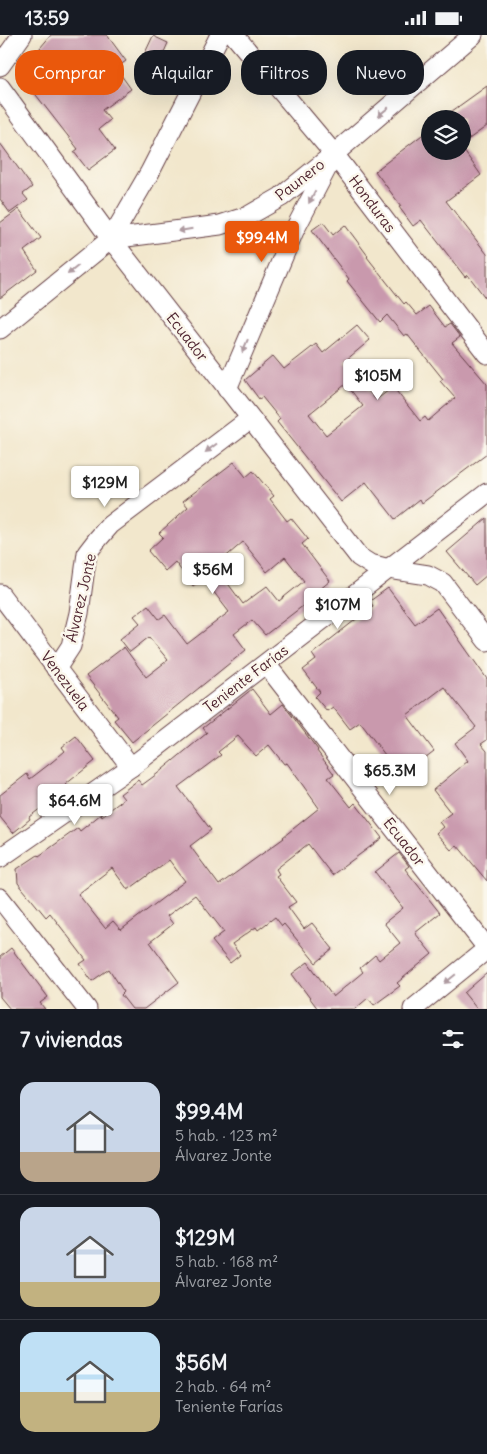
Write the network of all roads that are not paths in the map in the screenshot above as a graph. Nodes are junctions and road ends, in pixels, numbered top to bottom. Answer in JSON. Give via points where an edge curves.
{"nodes":[{"id":1,"x":22,"y":35,"type":"edge"},
{"id":2,"x":220,"y":35,"type":"edge"},
{"id":3,"x":234,"y":35,"type":"edge"},
{"id":4,"x":473,"y":35,"type":"edge"},
{"id":5,"x":0,"y":66,"type":"edge"},
{"id":6,"x":0,"y":87,"type":"edge"},
{"id":7,"x":334,"y":154,"type":"junction"},
{"id":8,"x":112,"y":239,"type":"junction"},
{"id":9,"x":0,"y":329,"type":"edge"},
{"id":10,"x":487,"y":354,"type":"edge"},
{"id":11,"x":227,"y":389,"type":"junction"},
{"id":12,"x":250,"y":419,"type":"junction"},
{"id":13,"x":487,"y":493,"type":"edge"},
{"id":14,"x":389,"y":569,"type":"junction"},
{"id":15,"x":0,"y":595,"type":"edge"},
{"id":16,"x":487,"y":641,"type":"edge"},
{"id":17,"x":266,"y":664,"type":"junction"},
{"id":18,"x":56,"y":669,"type":"junction"},
{"id":19,"x":131,"y":767,"type":"junction"},
{"id":20,"x":0,"y":858,"type":"edge"},
{"id":21,"x":0,"y":898,"type":"edge"},
{"id":22,"x":487,"y":949,"type":"edge"},
{"id":23,"x":87,"y":1009,"type":"edge"},
{"id":24,"x":413,"y":1009,"type":"edge"}],
"edges":[{"from":1,"to":5,"type":"street"},
{"from":2,"to":8,"type":"street"},
{"from":3,"to":7,"type":"street","name":"Honduras"},
{"from":4,"to":7,"type":"street","name":"Paunero","one_way":true},
{"from":6,"to":8,"type":"street","name":"Ecuador"},
{"from":7,"to":8,"type":"street","name":"Paunero","one_way":true,"via":[[281,197],[248,216],[220,225]]},
{"from":7,"to":10,"type":"street","name":"Honduras"},
{"from":7,"to":11,"type":"street","one_way":true,"via":[[294,231]]},
{"from":8,"to":9,"type":"street","one_way":true},
{"from":8,"to":11,"type":"street","name":"Ecuador"},
{"from":11,"to":12,"type":"street","name":"Ecuador"},
{"from":12,"to":14,"type":"street","name":"Ecuador","via":[[359,557]]},
{"from":12,"to":18,"type":"street","name":"Álvarez Jonte","one_way":true,"via":[[110,525],[96,540],[87,553],[80,613],[71,646]]},
{"from":13,"to":14,"type":"street","name":"Teniente Farías"},
{"from":14,"to":16,"type":"street","name":"Ecuador","via":[[428,575],[442,583]]},
{"from":14,"to":17,"type":"street","name":"Teniente Farías"},
{"from":15,"to":18,"type":"street","name":"Venezuela"},
{"from":17,"to":19,"type":"street","name":"Teniente Farías"},
{"from":17,"to":22,"type":"street","name":"Ecuador"},
{"from":18,"to":19,"type":"street","name":"Venezuela"},
{"from":19,"to":20,"type":"street","name":"Teniente Farías"},
{"from":21,"to":23,"type":"street"},
{"from":22,"to":24,"type":"street","one_way":true}]}
